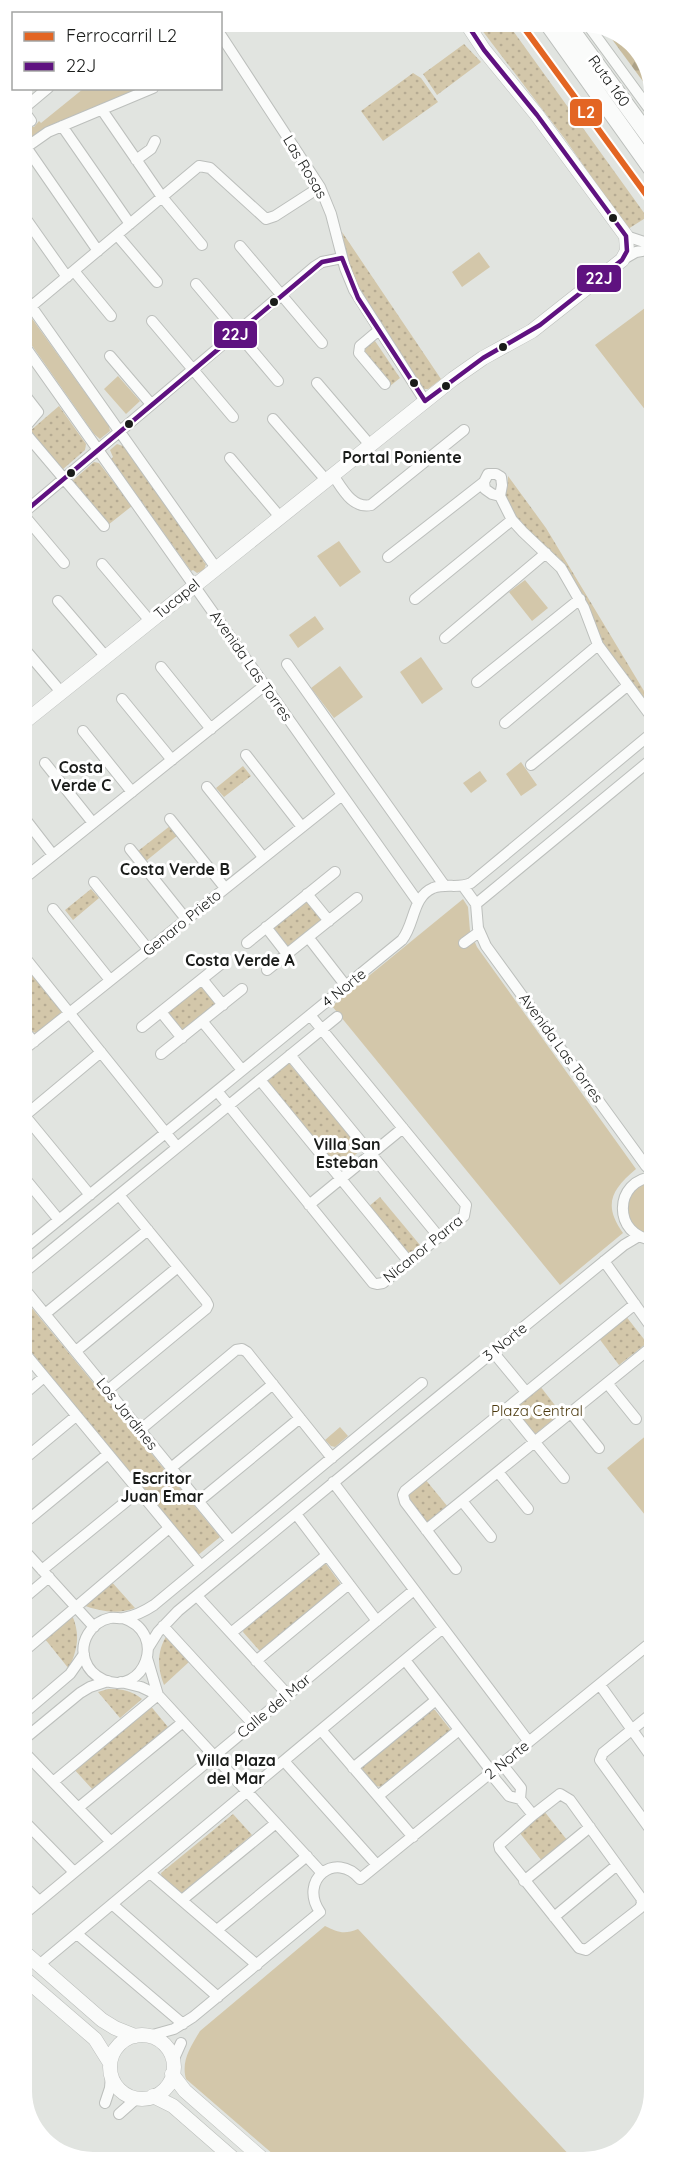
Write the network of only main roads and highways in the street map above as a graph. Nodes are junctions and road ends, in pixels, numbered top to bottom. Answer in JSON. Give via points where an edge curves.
{"nodes":[{"id":1,"x":472,"y":32,"type":"edge"},
{"id":2,"x":554,"y":32,"type":"edge"},
{"id":3,"x":573,"y":32,"type":"edge"},
{"id":4,"x":581,"y":32,"type":"edge"},
{"id":5,"x":594,"y":61,"type":"junction"},
{"id":6,"x":644,"y":130,"type":"edge"},
{"id":7,"x":644,"y":158,"type":"edge"},
{"id":8,"x":32,"y":716,"type":"edge"},
{"id":9,"x":32,"y":1959,"type":"edge"},
{"id":10,"x":32,"y":1985,"type":"edge"},
{"id":11,"x":135,"y":2036,"type":"junction"},
{"id":12,"x":172,"y":2067,"type":"junction"},
{"id":13,"x":110,"y":2069,"type":"junction"},
{"id":14,"x":153,"y":2096,"type":"junction"},
{"id":15,"x":225,"y":2151,"type":"edge"},
{"id":16,"x":254,"y":2151,"type":"edge"}],
"edges":[{"from":1,"to":8,"type":"main road","name":"Tucapel","via":[[626,236],[627,252],[622,260],[540,326],[483,358],[425,401]]},
{"from":2,"to":7,"type":"highway","name":"Ruta 160"},
{"from":3,"to":5,"type":"highway","name":"Ruta 160"},
{"from":4,"to":5,"type":"highway"},
{"from":5,"to":6,"type":"highway","name":"Ruta 160"},
{"from":9,"to":11,"type":"main road","via":[[102,2020]]},
{"from":10,"to":13,"type":"main road","via":[[95,2040]]},
{"from":11,"to":12,"type":"main road","via":[[149,2036],[165,2045]]},
{"from":11,"to":13,"type":"main road","via":[[118,2046]]},
{"from":12,"to":14,"type":"main road","via":[[163,2090]]},
{"from":12,"to":16,"type":"main road","via":[[185,2091]]},
{"from":13,"to":14,"type":"main road","via":[[121,2091],[137,2098]]},
{"from":14,"to":15,"type":"main road","via":[[173,2106]]}]}
